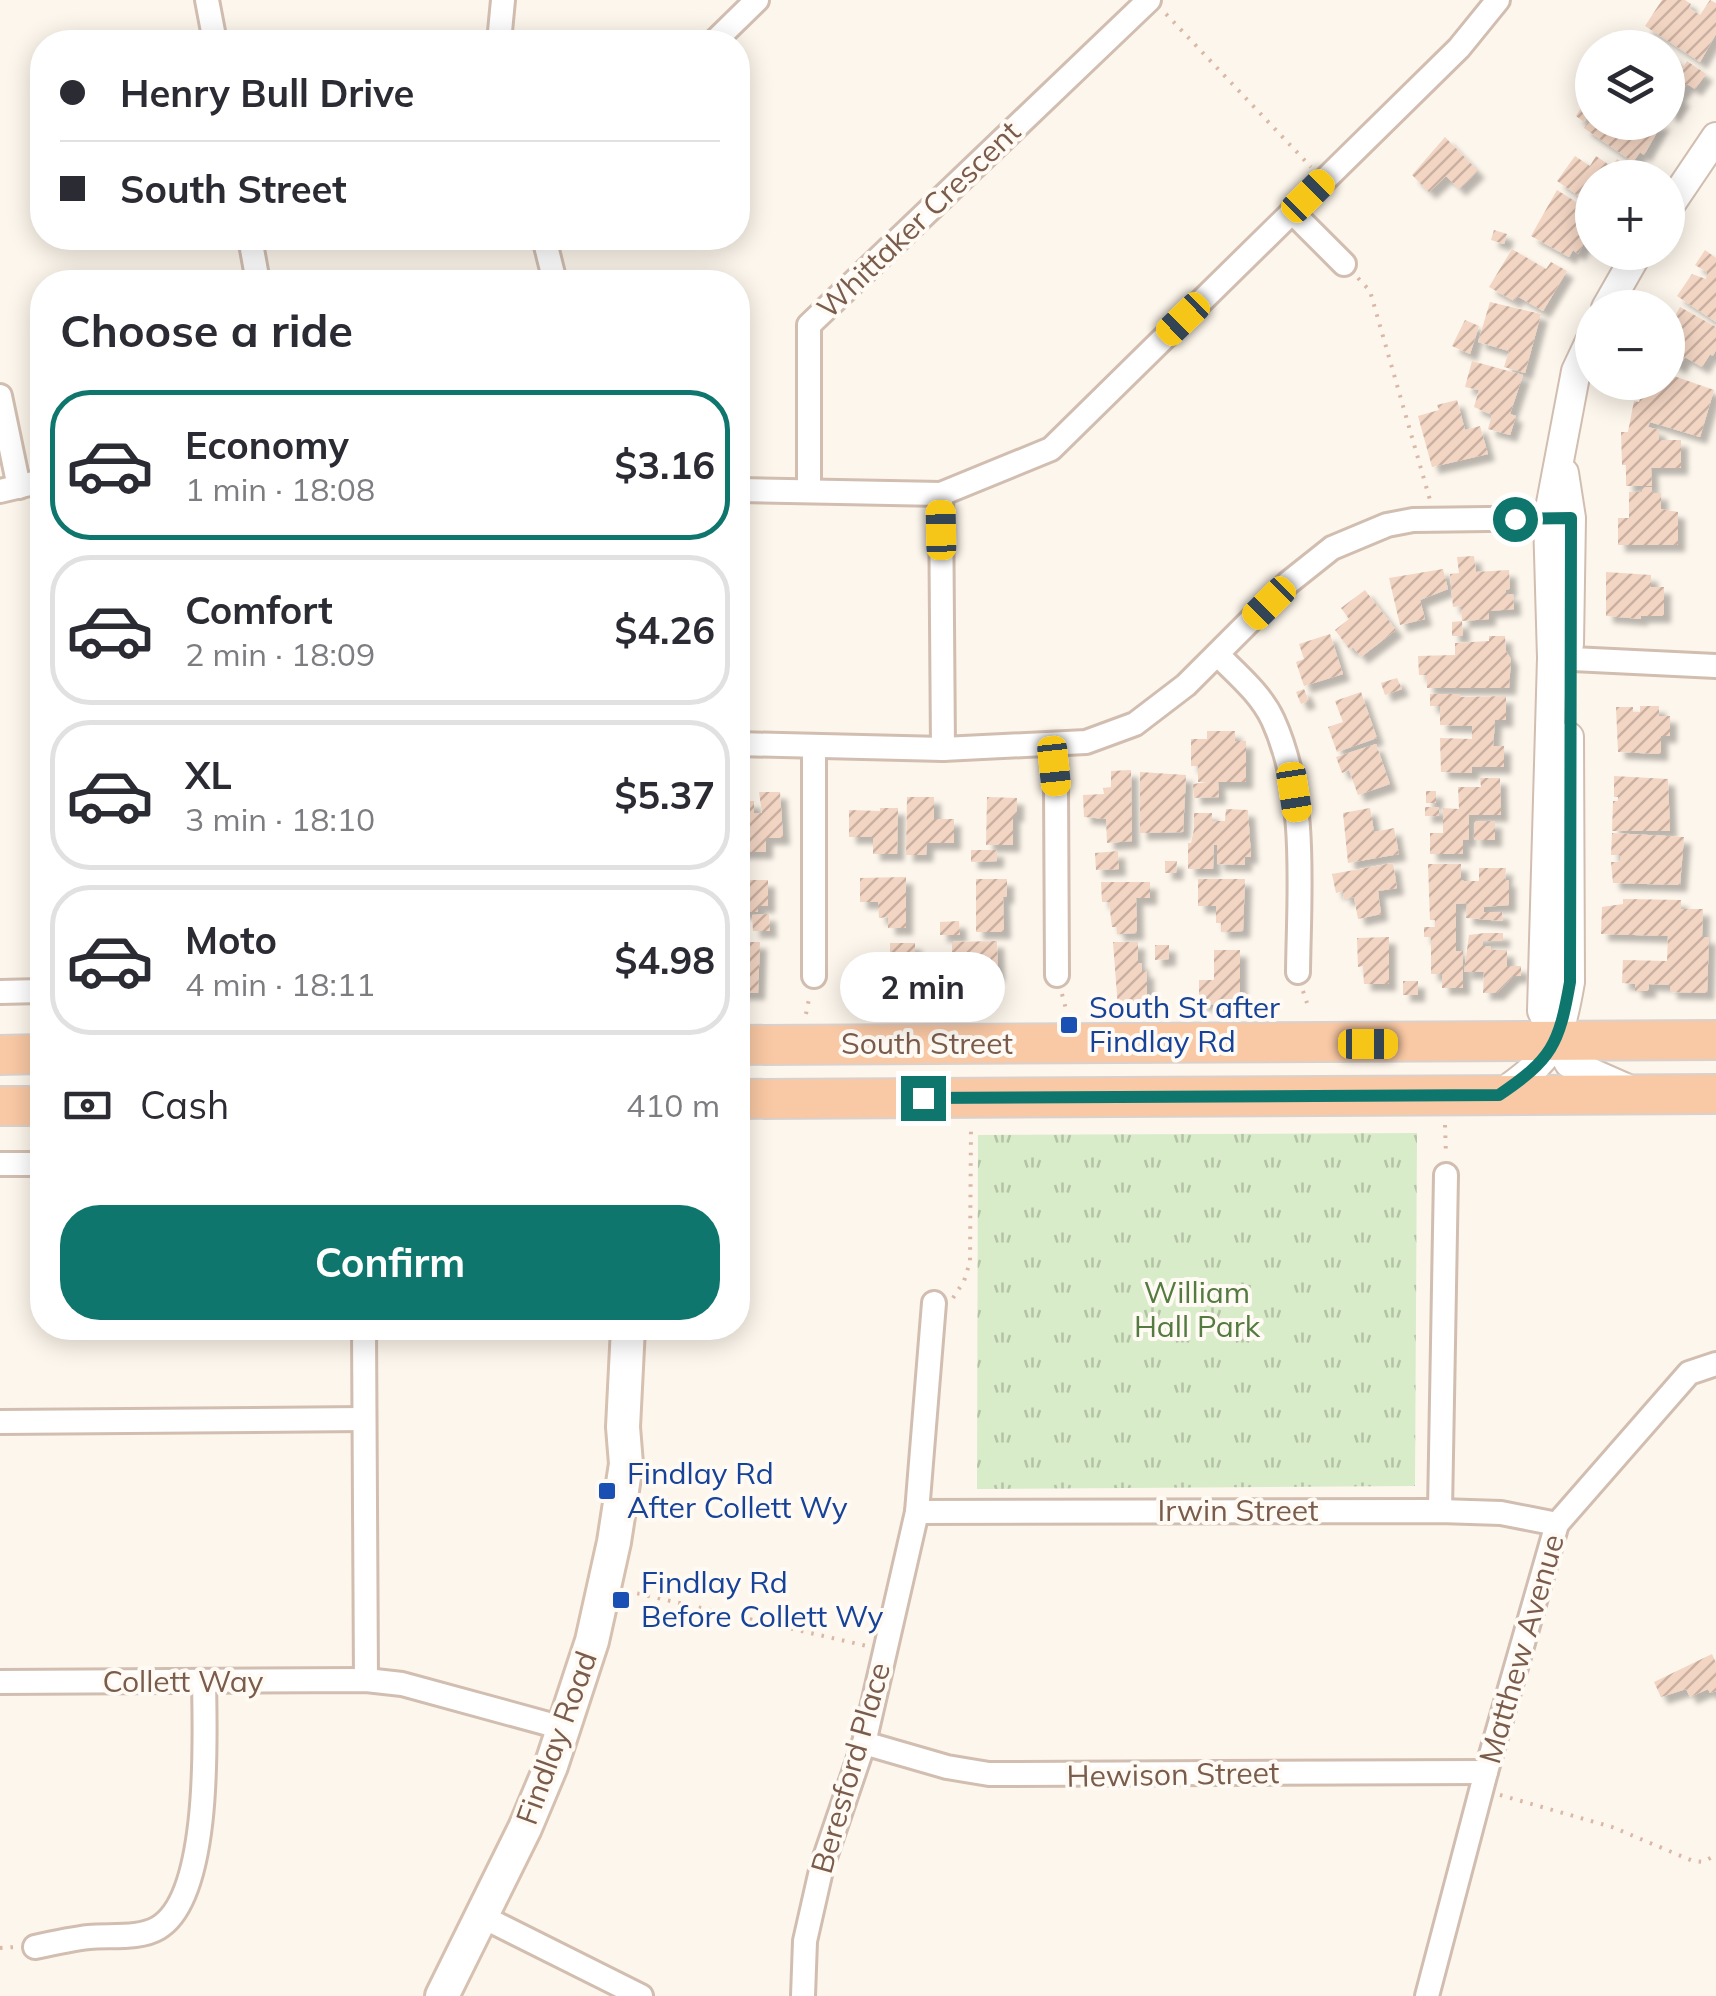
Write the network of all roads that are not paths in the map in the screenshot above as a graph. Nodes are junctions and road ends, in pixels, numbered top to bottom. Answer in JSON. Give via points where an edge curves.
{"nodes":[{"id":1,"x":207,"y":0,"type":"edge"},
{"id":2,"x":503,"y":0,"type":"edge"},
{"id":3,"x":757,"y":0,"type":"edge"},
{"id":4,"x":1498,"y":0,"type":"edge"},
{"id":5,"x":1158,"y":7,"type":"edge"},
{"id":6,"x":213,"y":30,"type":"edge"},
{"id":7,"x":500,"y":30,"type":"edge"},
{"id":8,"x":726,"y":30,"type":"edge"},
{"id":9,"x":1716,"y":136,"type":"edge"},
{"id":10,"x":1685,"y":182,"type":"edge"},
{"id":11,"x":1292,"y":212,"type":"junction"},
{"id":12,"x":1344,"y":264,"type":"road end"},
{"id":13,"x":1575,"y":377,"type":"edge"},
{"id":14,"x":0,"y":396,"type":"edge"},
{"id":15,"x":10,"y":489,"type":"edge"},
{"id":16,"x":750,"y":490,"type":"edge"},
{"id":17,"x":809,"y":491,"type":"junction"},
{"id":18,"x":941,"y":494,"type":"junction"},
{"id":19,"x":1559,"y":518,"type":"junction"},
{"id":20,"x":1218,"y":655,"type":"junction"},
{"id":21,"x":1560,"y":659,"type":"junction"},
{"id":22,"x":1716,"y":666,"type":"edge"},
{"id":23,"x":750,"y":744,"type":"edge"},
{"id":24,"x":1051,"y":744,"type":"junction"},
{"id":25,"x":814,"y":746,"type":"junction"},
{"id":26,"x":944,"y":748,"type":"junction"},
{"id":27,"x":1298,"y":972,"type":"dead end"},
{"id":28,"x":1057,"y":975,"type":"dead end"},
{"id":29,"x":814,"y":976,"type":"dead end"},
{"id":30,"x":30,"y":991,"type":"edge"},
{"id":31,"x":0,"y":992,"type":"edge"},
{"id":32,"x":1716,"y":1040,"type":"edge"},
{"id":33,"x":1557,"y":1041,"type":"junction"},
{"id":34,"x":750,"y":1045,"type":"edge"},
{"id":35,"x":30,"y":1054,"type":"edge"},
{"id":36,"x":0,"y":1055,"type":"edge"},
{"id":37,"x":1716,"y":1094,"type":"edge"},
{"id":38,"x":1499,"y":1095,"type":"junction"},
{"id":39,"x":1642,"y":1096,"type":"junction"},
{"id":40,"x":750,"y":1101,"type":"edge"},
{"id":41,"x":0,"y":1106,"type":"edge"},
{"id":42,"x":30,"y":1106,"type":"edge"},
{"id":43,"x":0,"y":1164,"type":"edge"},
{"id":44,"x":30,"y":1164,"type":"edge"},
{"id":45,"x":1446,"y":1176,"type":"road end"},
{"id":46,"x":934,"y":1303,"type":"road end"},
{"id":47,"x":364,"y":1340,"type":"edge"},
{"id":48,"x":628,"y":1340,"type":"edge"},
{"id":49,"x":644,"y":1340,"type":"edge"},
{"id":50,"x":1716,"y":1364,"type":"edge"},
{"id":51,"x":364,"y":1419,"type":"junction"},
{"id":52,"x":0,"y":1422,"type":"edge"},
{"id":53,"x":626,"y":1464,"type":"junction"},
{"id":54,"x":1440,"y":1511,"type":"junction"},
{"id":55,"x":918,"y":1512,"type":"junction"},
{"id":56,"x":1557,"y":1524,"type":"junction"},
{"id":57,"x":366,"y":1680,"type":"junction"},
{"id":58,"x":0,"y":1682,"type":"edge"},
{"id":59,"x":204,"y":1682,"type":"junction"},
{"id":60,"x":563,"y":1728,"type":"junction"},
{"id":61,"x":864,"y":1743,"type":"junction"},
{"id":62,"x":1483,"y":1781,"type":"junction"},
{"id":63,"x":483,"y":1917,"type":"junction"},
{"id":64,"x":35,"y":1947,"type":"dead end"},
{"id":65,"x":442,"y":1996,"type":"edge"},
{"id":66,"x":641,"y":1996,"type":"edge"},
{"id":67,"x":803,"y":1996,"type":"edge"},
{"id":68,"x":1427,"y":1996,"type":"edge"}],
"edges":[{"from":1,"to":6,"type":"street"},
{"from":2,"to":7,"type":"street"},
{"from":3,"to":8,"type":"street"},
{"from":4,"to":11,"type":"street"},
{"from":5,"to":17,"type":"street","name":"Whittaker Crescent","via":[[809,325]]},
{"from":9,"to":10,"type":"street"},
{"from":11,"to":12,"type":"street"},
{"from":11,"to":18,"type":"street","via":[[1051,449]]},
{"from":13,"to":19,"type":"street"},
{"from":14,"to":15,"type":"street"},
{"from":16,"to":17,"type":"street"},
{"from":17,"to":18,"type":"street"},
{"from":18,"to":26,"type":"street"},
{"from":19,"to":20,"type":"street","via":[[1387,525],[1332,548]]},
{"from":19,"to":21,"type":"street"},
{"from":20,"to":24,"type":"street","via":[[1136,724],[1086,742]]},
{"from":20,"to":27,"type":"street","via":[[1272,717],[1289,765],[1298,819]]},
{"from":21,"to":22,"type":"street"},
{"from":21,"to":33,"type":"street","via":[[1542,1010]]},
{"from":23,"to":25,"type":"street"},
{"from":24,"to":26,"type":"street"},
{"from":24,"to":28,"type":"street"},
{"from":25,"to":26,"type":"street"},
{"from":25,"to":29,"type":"street"},
{"from":30,"to":31,"type":"street"},
{"from":32,"to":33,"type":"highway","name":"South Street"},
{"from":33,"to":34,"type":"highway","name":"South Street"},
{"from":33,"to":38,"type":"street","via":[[1536,1069]]},
{"from":33,"to":39,"type":"street","via":[[1569,1063]]},
{"from":35,"to":36,"type":"highway"},
{"from":37,"to":39,"type":"highway","name":"South Street"},
{"from":38,"to":39,"type":"highway","name":"South Street"},
{"from":38,"to":40,"type":"highway","name":"South Street"},
{"from":41,"to":42,"type":"highway"},
{"from":43,"to":44,"type":"street"},
{"from":45,"to":54,"type":"street"},
{"from":46,"to":55,"type":"street","name":"Beresford Place"},
{"from":47,"to":51,"type":"street"},
{"from":48,"to":53,"type":"main road","name":"Findlay Road"},
{"from":49,"to":53,"type":"main road","name":"Findlay Road","via":[[640,1424]]},
{"from":50,"to":56,"type":"street","name":"Matthew Avenue","via":[[1689,1373]]},
{"from":51,"to":52,"type":"street"},
{"from":51,"to":57,"type":"street"},
{"from":53,"to":60,"type":"main road","name":"Findlay Road","via":[[600,1604]]},
{"from":54,"to":55,"type":"street","name":"Irwin Street"},
{"from":54,"to":56,"type":"street","name":"Irwin Street"},
{"from":55,"to":61,"type":"street","name":"Beresford Place"},
{"from":56,"to":62,"type":"street","name":"Matthew Avenue"},
{"from":57,"to":59,"type":"street","name":"Collett Way"},
{"from":57,"to":60,"type":"street","name":"Collett Way"},
{"from":58,"to":59,"type":"street","name":"Collett Way"},
{"from":59,"to":64,"type":"street","via":[[201,1834],[174,1912],[158,1928],[136,1934]]},
{"from":60,"to":63,"type":"main road","name":"Findlay Road"},
{"from":61,"to":62,"type":"street","name":"Hewison Street","via":[[946,1767],[1018,1776]]},
{"from":61,"to":67,"type":"street","name":"Beresford Place","via":[[822,1866],[805,1941]]},
{"from":62,"to":68,"type":"street","name":"Matthew Avenue"},
{"from":63,"to":65,"type":"main road","name":"Findlay Road"},
{"from":63,"to":66,"type":"street"}]}
